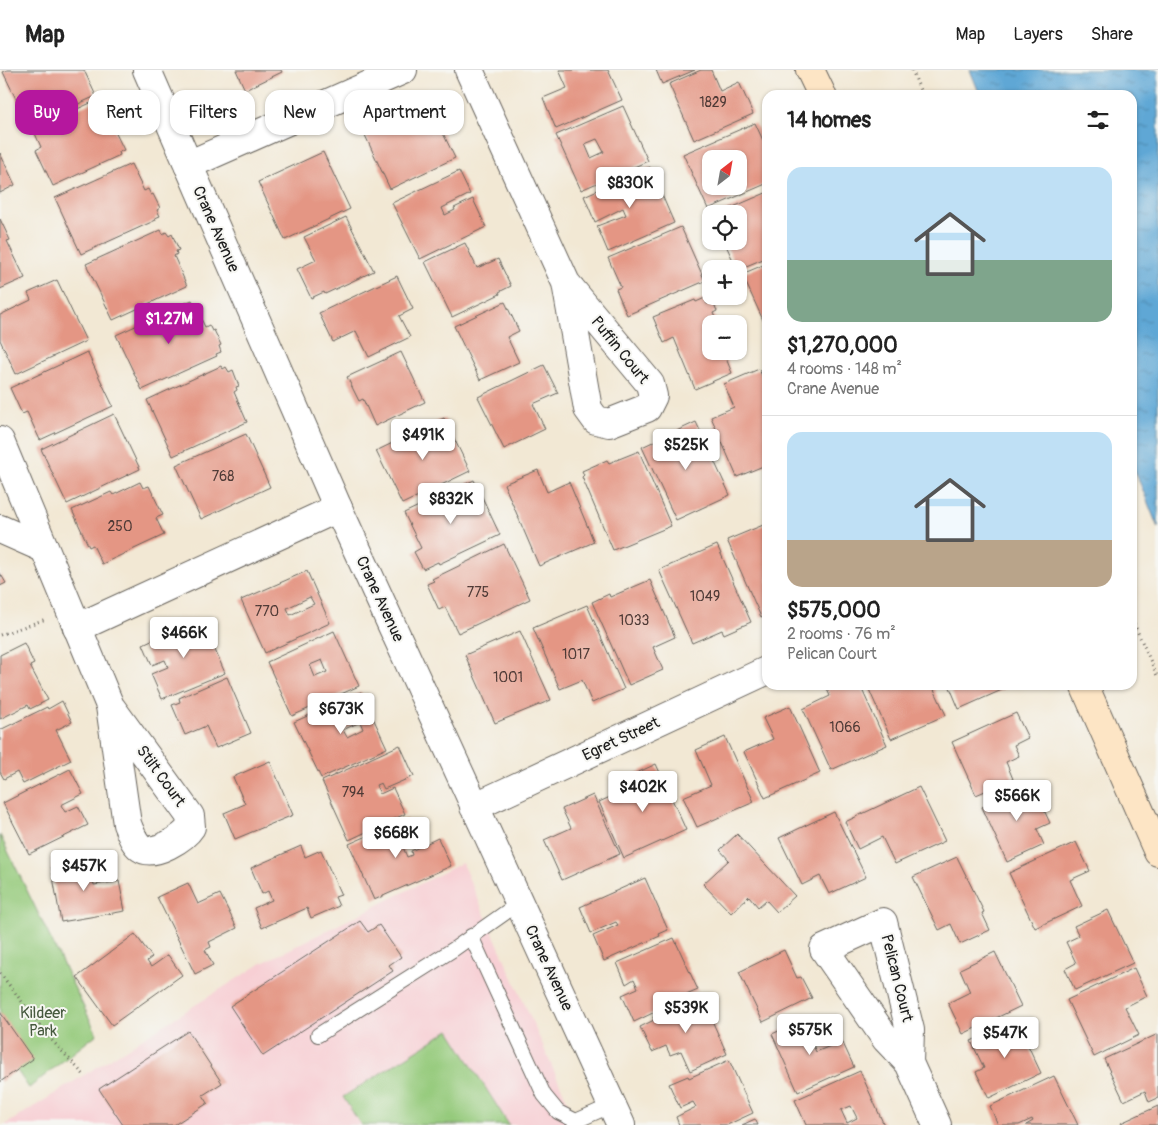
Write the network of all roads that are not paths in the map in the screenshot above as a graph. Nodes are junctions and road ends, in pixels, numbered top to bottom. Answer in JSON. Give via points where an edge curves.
{"nodes":[{"id":1,"x":147,"y":70,"type":"edge"},
{"id":2,"x":404,"y":70,"type":"edge"},
{"id":3,"x":469,"y":70,"type":"edge"},
{"id":4,"x":810,"y":70,"type":"edge"},
{"id":5,"x":820,"y":90,"type":"edge"},
{"id":6,"x":188,"y":165,"type":"junction"},
{"id":7,"x":566,"y":283,"type":"junction"},
{"id":8,"x":0,"y":441,"type":"edge"},
{"id":9,"x":338,"y":508,"type":"junction"},
{"id":10,"x":0,"y":529,"type":"edge"},
{"id":11,"x":43,"y":548,"type":"junction"},
{"id":12,"x":73,"y":620,"type":"junction"},
{"id":13,"x":762,"y":673,"type":"edge"},
{"id":14,"x":1086,"y":690,"type":"edge"},
{"id":15,"x":110,"y":706,"type":"junction"},
{"id":16,"x":474,"y":807,"type":"junction"},
{"id":17,"x":1158,"y":852,"type":"edge"},
{"id":18,"x":519,"y":903,"type":"junction"},
{"id":19,"x":471,"y":936,"type":"junction"},
{"id":20,"x":318,"y":1035,"type":"dead end"},
{"id":21,"x":909,"y":1063,"type":"junction"},
{"id":22,"x":617,"y":1115,"type":"edge"},
{"id":23,"x":937,"y":1125,"type":"edge"}],
"edges":[{"from":1,"to":6,"type":"street","name":"Crane Avenue"},
{"from":2,"to":6,"type":"street"},
{"from":3,"to":7,"type":"street","name":"Puffin Court"},
{"from":4,"to":5,"type":"main road"},
{"from":6,"to":9,"type":"street","name":"Crane Avenue"},
{"from":7,"to":7,"type":"street","name":"Puffin Court","via":[[588,409],[596,420],[610,424],[647,408],[653,396],[650,384]]},
{"from":8,"to":11,"type":"street","name":"Stilt Court"},
{"from":9,"to":12,"type":"street"},
{"from":9,"to":16,"type":"street","name":"Crane Avenue"},
{"from":10,"to":11,"type":"street"},
{"from":11,"to":12,"type":"street","name":"Stilt Court"},
{"from":12,"to":15,"type":"street","name":"Stilt Court"},
{"from":13,"to":16,"type":"street","name":"Egret Street"},
{"from":14,"to":17,"type":"main road"},
{"from":15,"to":15,"type":"street","name":"Stilt Court","via":[[127,824],[142,849],[158,849],[187,833],[191,827],[190,816]]},
{"from":16,"to":18,"type":"street","name":"Crane Avenue"},
{"from":18,"to":19,"type":"lane"},
{"from":18,"to":22,"type":"street","name":"Crane Avenue"},
{"from":19,"to":20,"type":"lane"},
{"from":19,"to":22,"type":"lane","via":[[544,1095],[558,1112],[576,1121]]},
{"from":21,"to":21,"type":"street","name":"Pelican Court","via":[[886,1039],[824,949],[883,922],[910,1030]]},
{"from":21,"to":23,"type":"street","name":"Pelican Court"}]}
